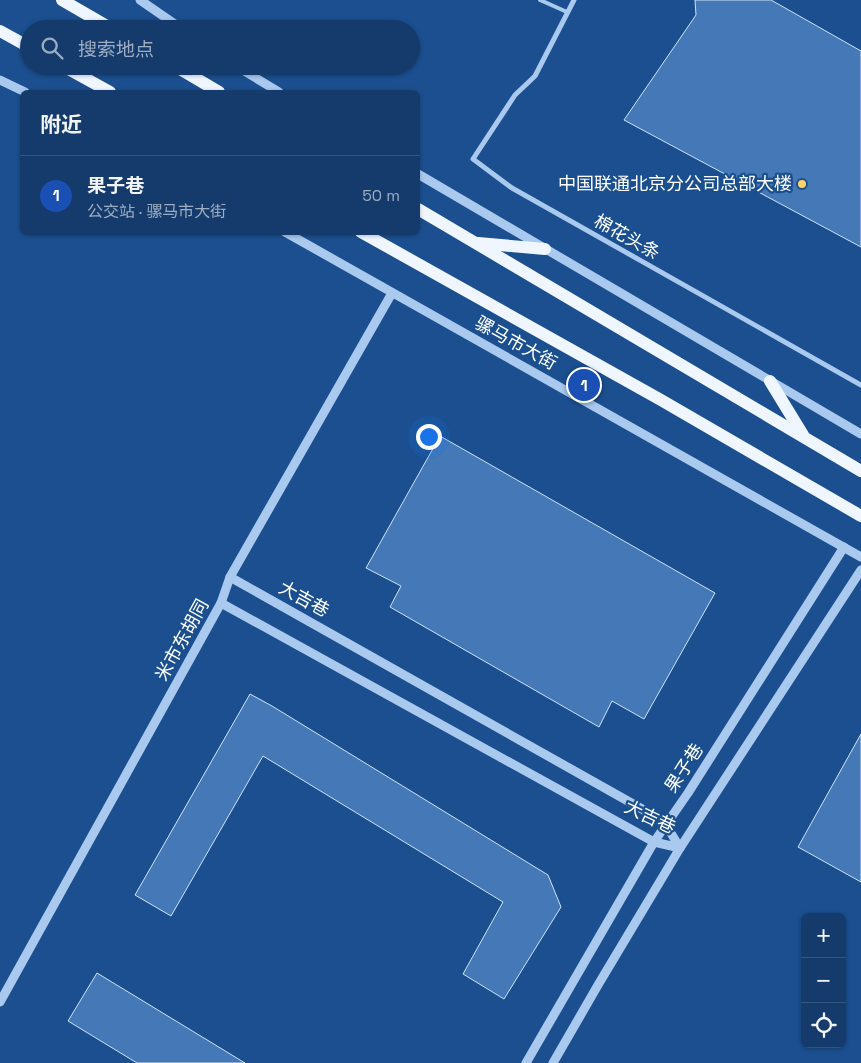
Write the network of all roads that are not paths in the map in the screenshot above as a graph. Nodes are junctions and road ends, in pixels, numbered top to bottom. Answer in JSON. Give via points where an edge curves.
{"nodes":[{"id":1,"x":62,"y":0,"type":"edge"},
{"id":2,"x":79,"y":0,"type":"edge"},
{"id":3,"x":140,"y":0,"type":"edge"},
{"id":4,"x":540,"y":0,"type":"edge"},
{"id":5,"x":574,"y":0,"type":"edge"},
{"id":6,"x":84,"y":12,"type":"junction"},
{"id":7,"x":567,"y":12,"type":"junction"},
{"id":8,"x":97,"y":20,"type":"edge"},
{"id":9,"x":169,"y":20,"type":"edge"},
{"id":10,"x":0,"y":31,"type":"edge"},
{"id":11,"x":20,"y":42,"type":"edge"},
{"id":12,"x":79,"y":75,"type":"edge"},
{"id":13,"x":191,"y":75,"type":"edge"},
{"id":14,"x":251,"y":75,"type":"edge"},
{"id":15,"x":0,"y":80,"type":"edge"},
{"id":16,"x":21,"y":90,"type":"edge"},
{"id":17,"x":106,"y":90,"type":"edge"},
{"id":18,"x":217,"y":90,"type":"edge"},
{"id":19,"x":276,"y":90,"type":"edge"},
{"id":20,"x":420,"y":175,"type":"edge"},
{"id":21,"x":420,"y":210,"type":"edge"},
{"id":22,"x":290,"y":235,"type":"edge"},
{"id":23,"x":366,"y":235,"type":"edge"},
{"id":24,"x":473,"y":242,"type":"junction"},
{"id":25,"x":545,"y":249,"type":"junction"},
{"id":26,"x":392,"y":293,"type":"junction"},
{"id":27,"x":770,"y":381,"type":"junction"},
{"id":28,"x":861,"y":385,"type":"edge"},
{"id":29,"x":861,"y":434,"type":"edge"},
{"id":30,"x":804,"y":437,"type":"junction"},
{"id":31,"x":861,"y":471,"type":"edge"},
{"id":32,"x":861,"y":516,"type":"edge"},
{"id":33,"x":844,"y":546,"type":"junction"},
{"id":34,"x":861,"y":557,"type":"edge"},
{"id":35,"x":861,"y":570,"type":"edge"},
{"id":36,"x":230,"y":577,"type":"junction"},
{"id":37,"x":222,"y":603,"type":"junction"},
{"id":38,"x":666,"y":824,"type":"junction"},
{"id":39,"x":654,"y":842,"type":"junction"},
{"id":40,"x":680,"y":848,"type":"junction"},
{"id":41,"x":0,"y":1002,"type":"edge"},
{"id":42,"x":526,"y":1063,"type":"edge"},
{"id":43,"x":553,"y":1063,"type":"edge"}],
"edges":[{"from":1,"to":6,"type":"main road"},
{"from":2,"to":6,"type":"main road"},
{"from":3,"to":9,"type":"street"},
{"from":4,"to":7,"type":"lane"},
{"from":5,"to":7,"type":"street"},
{"from":6,"to":8,"type":"main road"},
{"from":7,"to":28,"type":"street","name":"棉花头条","via":[[535,76],[515,95],[474,159],[512,188]]},
{"from":10,"to":11,"type":"main road"},
{"from":12,"to":17,"type":"main road"},
{"from":13,"to":18,"type":"main road"},
{"from":14,"to":19,"type":"street"},
{"from":15,"to":16,"type":"street"},
{"from":20,"to":25,"type":"street"},
{"from":21,"to":24,"type":"main road"},
{"from":22,"to":26,"type":"street","name":"骡马市大街"},
{"from":23,"to":32,"type":"main road","name":"骡马市大街"},
{"from":24,"to":25,"type":"main road"},
{"from":24,"to":30,"type":"main road"},
{"from":25,"to":27,"type":"street"},
{"from":26,"to":33,"type":"street","name":"骡马市大街"},
{"from":26,"to":36,"type":"street","name":"米市东胡同"},
{"from":27,"to":29,"type":"street"},
{"from":27,"to":30,"type":"main road"},
{"from":30,"to":31,"type":"main road"},
{"from":33,"to":34,"type":"street","name":"骡马市大街"},
{"from":33,"to":38,"type":"street","name":"果子巷"},
{"from":35,"to":40,"type":"street"},
{"from":36,"to":37,"type":"street","name":"米市东胡同"},
{"from":36,"to":38,"type":"street","name":"大吉巷"},
{"from":37,"to":39,"type":"street","name":"大吉巷"},
{"from":37,"to":41,"type":"street","name":"米市东胡同"},
{"from":38,"to":39,"type":"street","name":"果子巷"},
{"from":38,"to":40,"type":"street","name":"大吉巷"},
{"from":39,"to":40,"type":"street","name":"大吉巷"},
{"from":39,"to":42,"type":"street","name":"果子巷"},
{"from":40,"to":43,"type":"street"}]}
